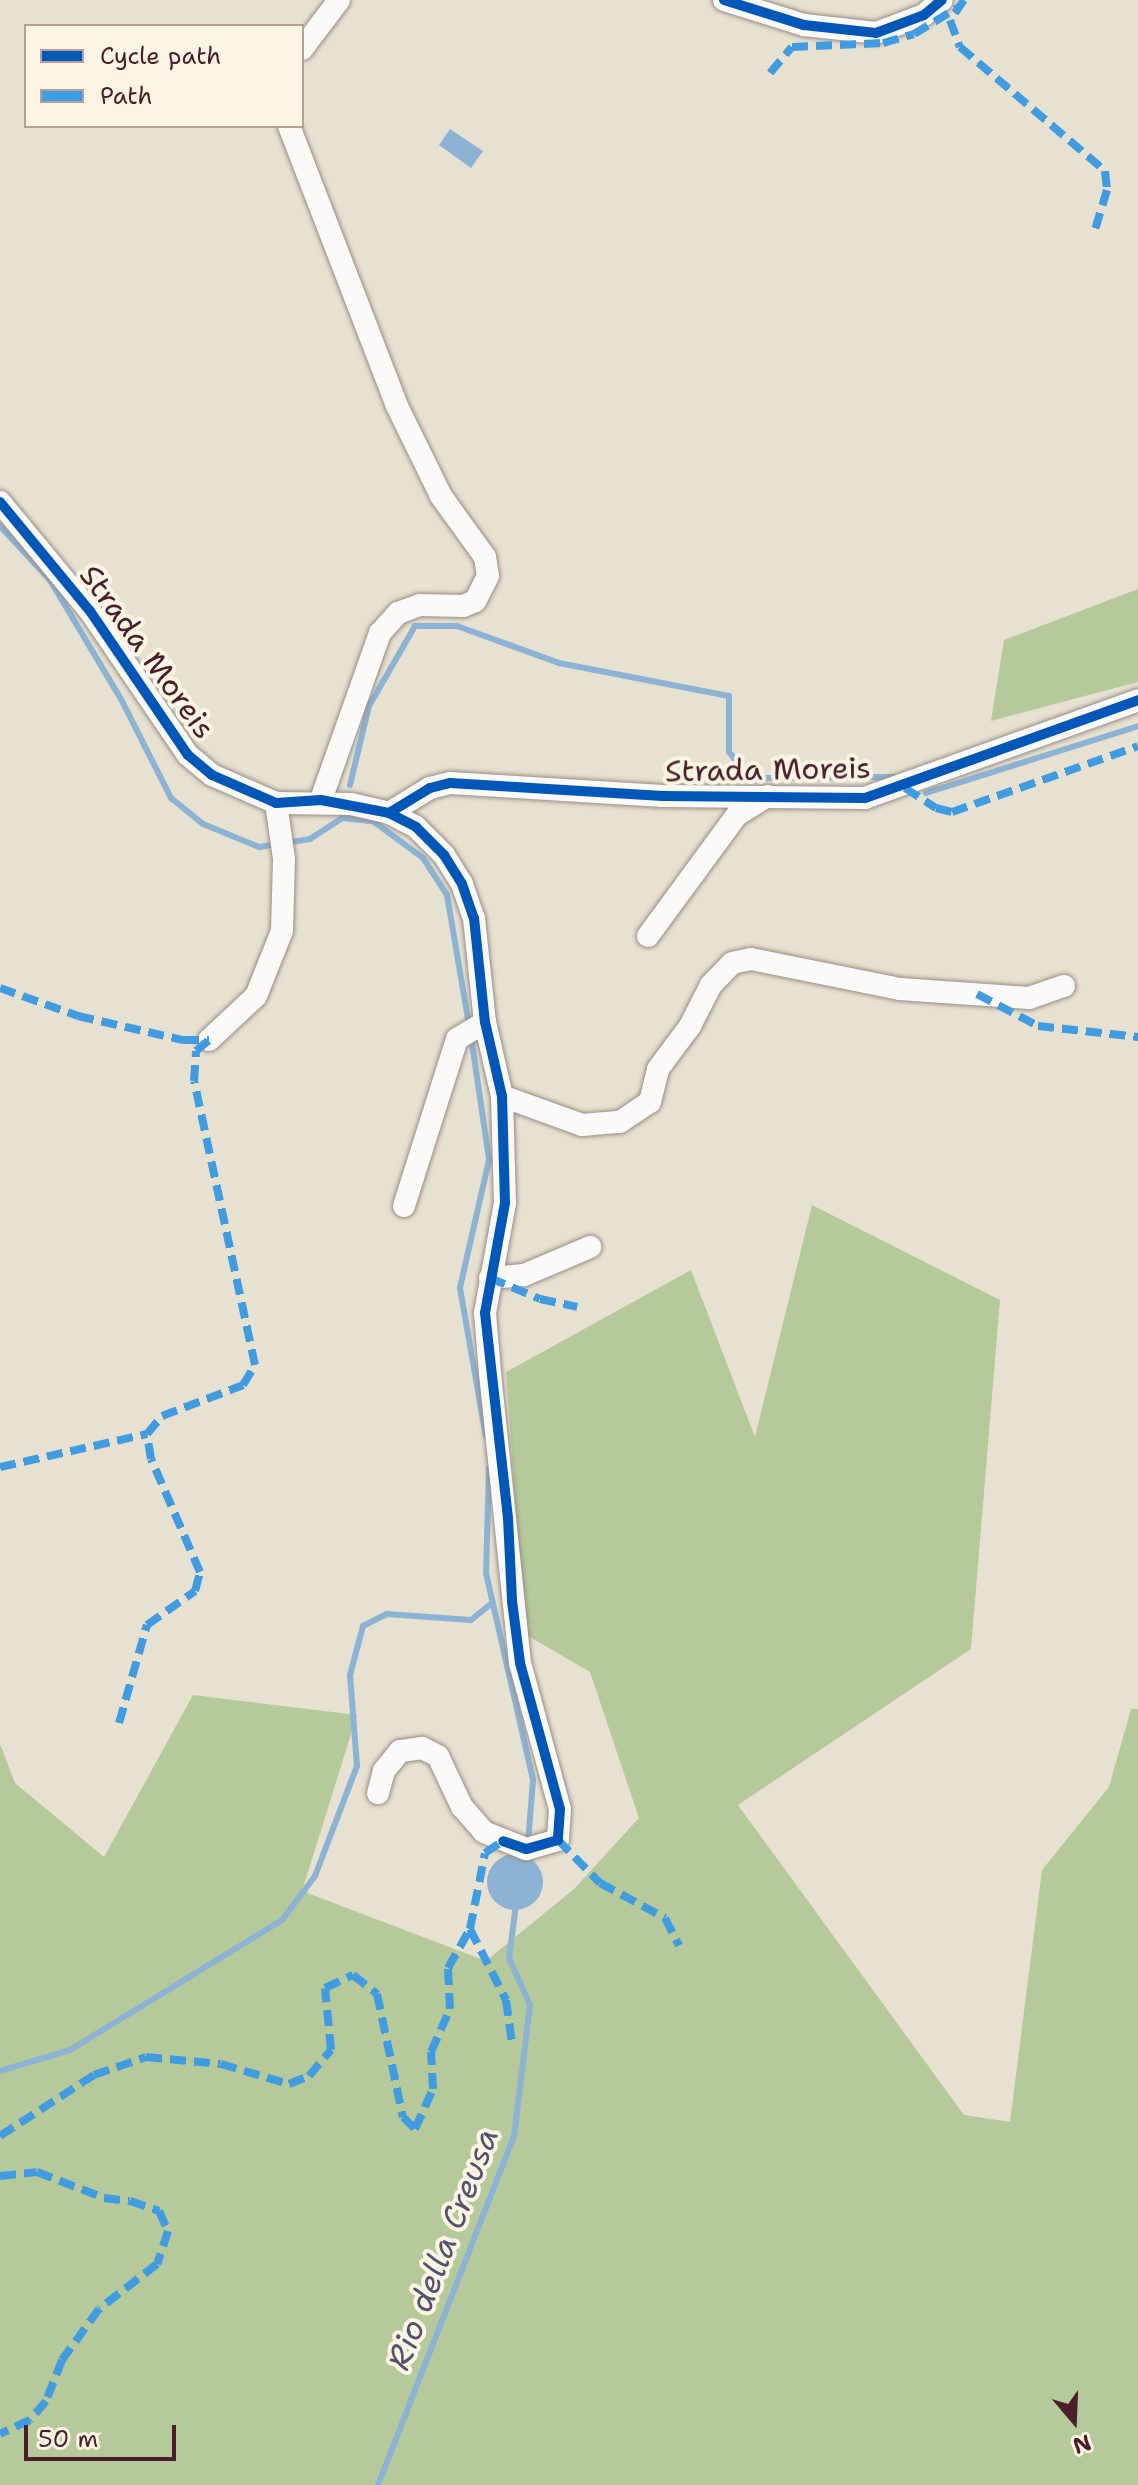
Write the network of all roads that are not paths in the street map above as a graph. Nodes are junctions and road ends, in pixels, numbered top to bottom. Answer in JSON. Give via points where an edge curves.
{"nodes":[{"id":1,"x":339,"y":0,"type":"edge"},
{"id":2,"x":724,"y":0,"type":"edge"},
{"id":3,"x":942,"y":0,"type":"edge"},
{"id":4,"x":304,"y":46,"type":"edge"},
{"id":5,"x":290,"y":128,"type":"edge"},
{"id":6,"x":0,"y":502,"type":"edge"},
{"id":7,"x":1138,"y":700,"type":"edge"},
{"id":8,"x":767,"y":796,"type":"junction"},
{"id":9,"x":321,"y":800,"type":"junction"},
{"id":10,"x":276,"y":803,"type":"junction"},
{"id":11,"x":389,"y":813,"type":"junction"},
{"id":12,"x":648,"y":936,"type":"dead end"},
{"id":13,"x":1064,"y":986,"type":"dead end"},
{"id":14,"x":473,"y":1027,"type":"junction"},
{"id":15,"x":209,"y":1040,"type":"dead end"},
{"id":16,"x":502,"y":1096,"type":"junction"},
{"id":17,"x":404,"y":1206,"type":"dead end"},
{"id":18,"x":590,"y":1247,"type":"dead end"},
{"id":19,"x":490,"y":1278,"type":"junction"},
{"id":20,"x":378,"y":1793,"type":"dead end"}],
"edges":[{"from":1,"to":4,"type":"street"},
{"from":2,"to":3,"type":"street","via":[[804,25],[876,33],[924,15]]},
{"from":5,"to":9,"type":"street","via":[[396,404],[441,496],[485,557],[488,576],[475,601],[463,606],[420,605],[398,613],[380,633]]},
{"from":6,"to":10,"type":"street","name":"Strada Moreis","via":[[90,611],[188,755],[212,775]]},
{"from":7,"to":8,"type":"street","name":"Strada Moreis","via":[[880,794]]},
{"from":8,"to":11,"type":"street","name":"Strada Moreis","via":[[663,796],[450,783],[430,788]]},
{"from":8,"to":12,"type":"street","via":[[737,815]]},
{"from":9,"to":10,"type":"street"},
{"from":9,"to":11,"type":"street"},
{"from":10,"to":15,"type":"street","via":[[283,832],[282,931],[256,996]]},
{"from":11,"to":14,"type":"street","via":[[416,827],[444,855],[462,884],[474,918]]},
{"from":13,"to":16,"type":"street","via":[[1029,998],[900,989],[751,959],[732,963],[711,985],[690,1026],[658,1069],[650,1102],[620,1122],[582,1125]]},
{"from":14,"to":16,"type":"street"},
{"from":14,"to":17,"type":"street"},
{"from":16,"to":19,"type":"street","via":[[505,1203]]},
{"from":18,"to":19,"type":"street","via":[[524,1275]]},
{"from":19,"to":20,"type":"street","via":[[485,1313],[516,1632],[560,1809],[558,1840],[526,1849],[484,1832],[462,1807],[438,1756],[422,1748],[400,1751],[384,1771]]}]}
